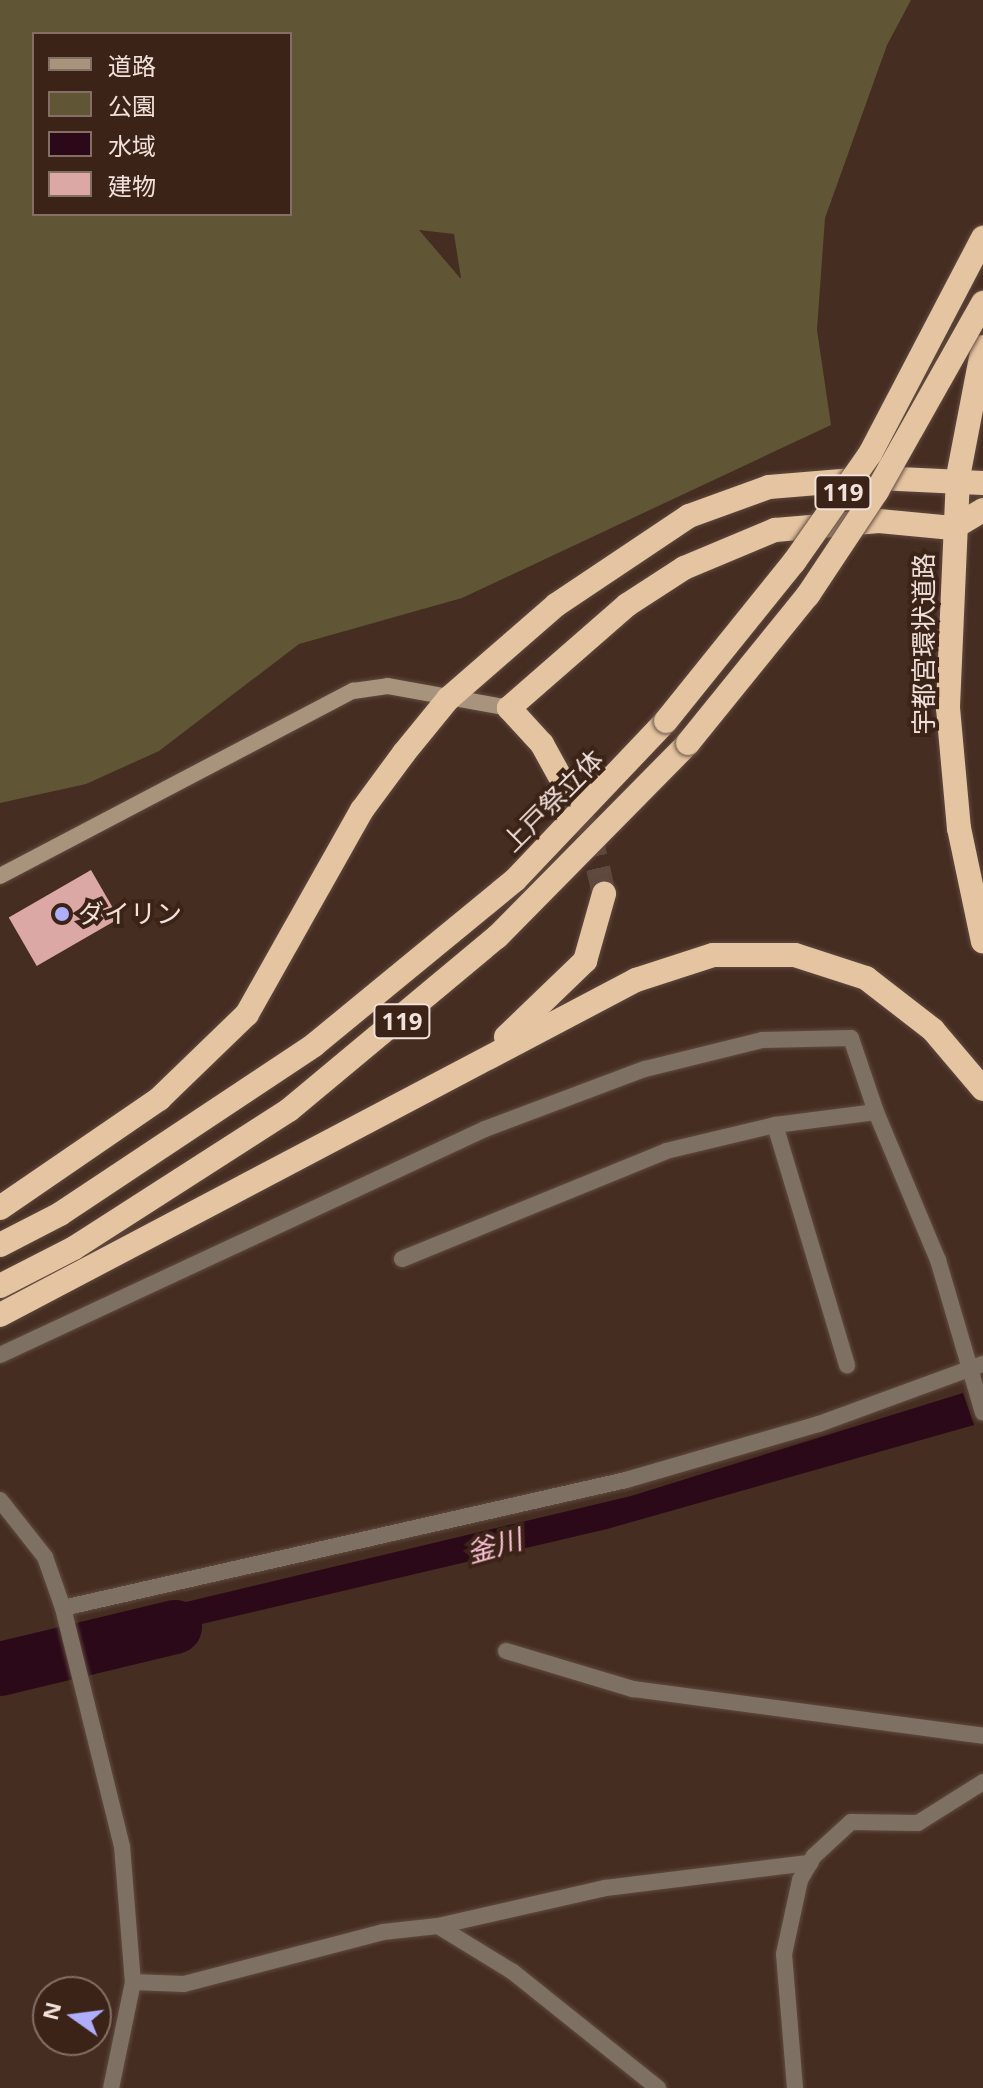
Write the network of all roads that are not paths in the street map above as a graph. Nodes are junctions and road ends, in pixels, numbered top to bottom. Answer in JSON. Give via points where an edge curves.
{"nodes":[{"id":1,"x":983,"y":238,"type":"edge"},
{"id":2,"x":983,"y":303,"type":"edge"},
{"id":3,"x":983,"y":347,"type":"edge"},
{"id":4,"x":958,"y":477,"type":"junction"},
{"id":5,"x":983,"y":483,"type":"edge"},
{"id":6,"x":983,"y":510,"type":"edge"},
{"id":7,"x":953,"y":528,"type":"junction"},
{"id":8,"x":448,"y":699,"type":"junction"},
{"id":9,"x":509,"y":708,"type":"junction"},
{"id":10,"x":564,"y":784,"type":"tunnel mouth"},
{"id":11,"x":0,"y":876,"type":"edge"},
{"id":12,"x":604,"y":894,"type":"tunnel mouth"},
{"id":13,"x":983,"y":942,"type":"edge"},
{"id":14,"x":983,"y":1089,"type":"edge"},
{"id":15,"x":405,"y":1106,"type":"junction"},
{"id":16,"x":876,"y":1112,"type":"junction"},
{"id":17,"x":775,"y":1125,"type":"junction"},
{"id":18,"x":0,"y":1208,"type":"edge"},
{"id":19,"x":0,"y":1245,"type":"edge"},
{"id":20,"x":402,"y":1259,"type":"dead end"},
{"id":21,"x":0,"y":1286,"type":"edge"},
{"id":22,"x":0,"y":1315,"type":"edge"},
{"id":23,"x":0,"y":1355,"type":"edge"},
{"id":24,"x":983,"y":1364,"type":"edge"},
{"id":25,"x":847,"y":1365,"type":"dead end"},
{"id":26,"x":966,"y":1367,"type":"junction"},
{"id":27,"x":983,"y":1413,"type":"edge"},
{"id":28,"x":0,"y":1500,"type":"edge"},
{"id":29,"x":65,"y":1612,"type":"junction"},
{"id":30,"x":506,"y":1651,"type":"dead end"},
{"id":31,"x":983,"y":1736,"type":"edge"},
{"id":32,"x":983,"y":1782,"type":"edge"},
{"id":33,"x":810,"y":1863,"type":"junction"},
{"id":34,"x":438,"y":1926,"type":"junction"},
{"id":35,"x":133,"y":1982,"type":"junction"},
{"id":36,"x":111,"y":2088,"type":"edge"},
{"id":37,"x":658,"y":2088,"type":"edge"},
{"id":38,"x":795,"y":2088,"type":"edge"}],
"edges":[{"from":1,"to":19,"type":"highway","name":"上戸祭立体","number":"119","bridge":true,"via":[[870,454],[666,721],[515,880],[314,1045],[60,1214]]},
{"from":2,"to":21,"type":"highway","number":"119","bridge":true,"via":[[877,491],[808,595],[623,817],[410,1015],[289,1110],[74,1248]]},
{"from":3,"to":4,"type":"highway","name":"宇都宮環状道路"},
{"from":4,"to":5,"type":"highway"},
{"from":4,"to":7,"type":"highway","name":"宇都宮環状道路"},
{"from":4,"to":8,"type":"highway","number":"119","via":[[769,487],[689,516],[556,605]]},
{"from":6,"to":7,"type":"highway"},
{"from":7,"to":9,"type":"highway","number":"119","via":[[819,522],[731,544],[627,605]]},
{"from":7,"to":13,"type":"highway","name":"宇都宮環状道路","via":[[948,708],[959,828]]},
{"from":8,"to":9,"type":"street"},
{"from":8,"to":11,"type":"street","via":[[388,686],[353,691]]},
{"from":8,"to":18,"type":"highway","number":"119","via":[[362,810],[247,1014],[159,1099]]},
{"from":9,"to":10,"type":"highway","via":[[542,744]]},
{"from":12,"to":15,"type":"highway","number":"119","via":[[585,961],[562,989],[518,1029]]},
{"from":14,"to":15,"type":"highway","number":"119","via":[[933,1030],[866,978],[795,955],[754,952],[713,955],[636,980]]},
{"from":15,"to":22,"type":"highway","number":"119"},
{"from":16,"to":17,"type":"street"},
{"from":16,"to":23,"type":"street","via":[[851,1038],[762,1040],[645,1069],[485,1129]]},
{"from":16,"to":26,"type":"street","via":[[938,1260]]},
{"from":17,"to":20,"type":"street","via":[[666,1151]]},
{"from":17,"to":25,"type":"street"},
{"from":24,"to":26,"type":"street"},
{"from":26,"to":27,"type":"street"},
{"from":26,"to":29,"type":"street","via":[[819,1424],[626,1480]]},
{"from":28,"to":29,"type":"street","via":[[45,1557]]},
{"from":29,"to":35,"type":"street","via":[[122,1846]]},
{"from":30,"to":31,"type":"street","via":[[633,1689]]},
{"from":32,"to":33,"type":"street","via":[[918,1823],[851,1822],[834,1831]]},
{"from":33,"to":34,"type":"street","via":[[605,1888]]},
{"from":33,"to":38,"type":"street","via":[[784,1954]]},
{"from":34,"to":35,"type":"street","via":[[383,1932],[184,1984]]},
{"from":34,"to":37,"type":"street","via":[[513,1972]]},
{"from":35,"to":36,"type":"street"}]}
